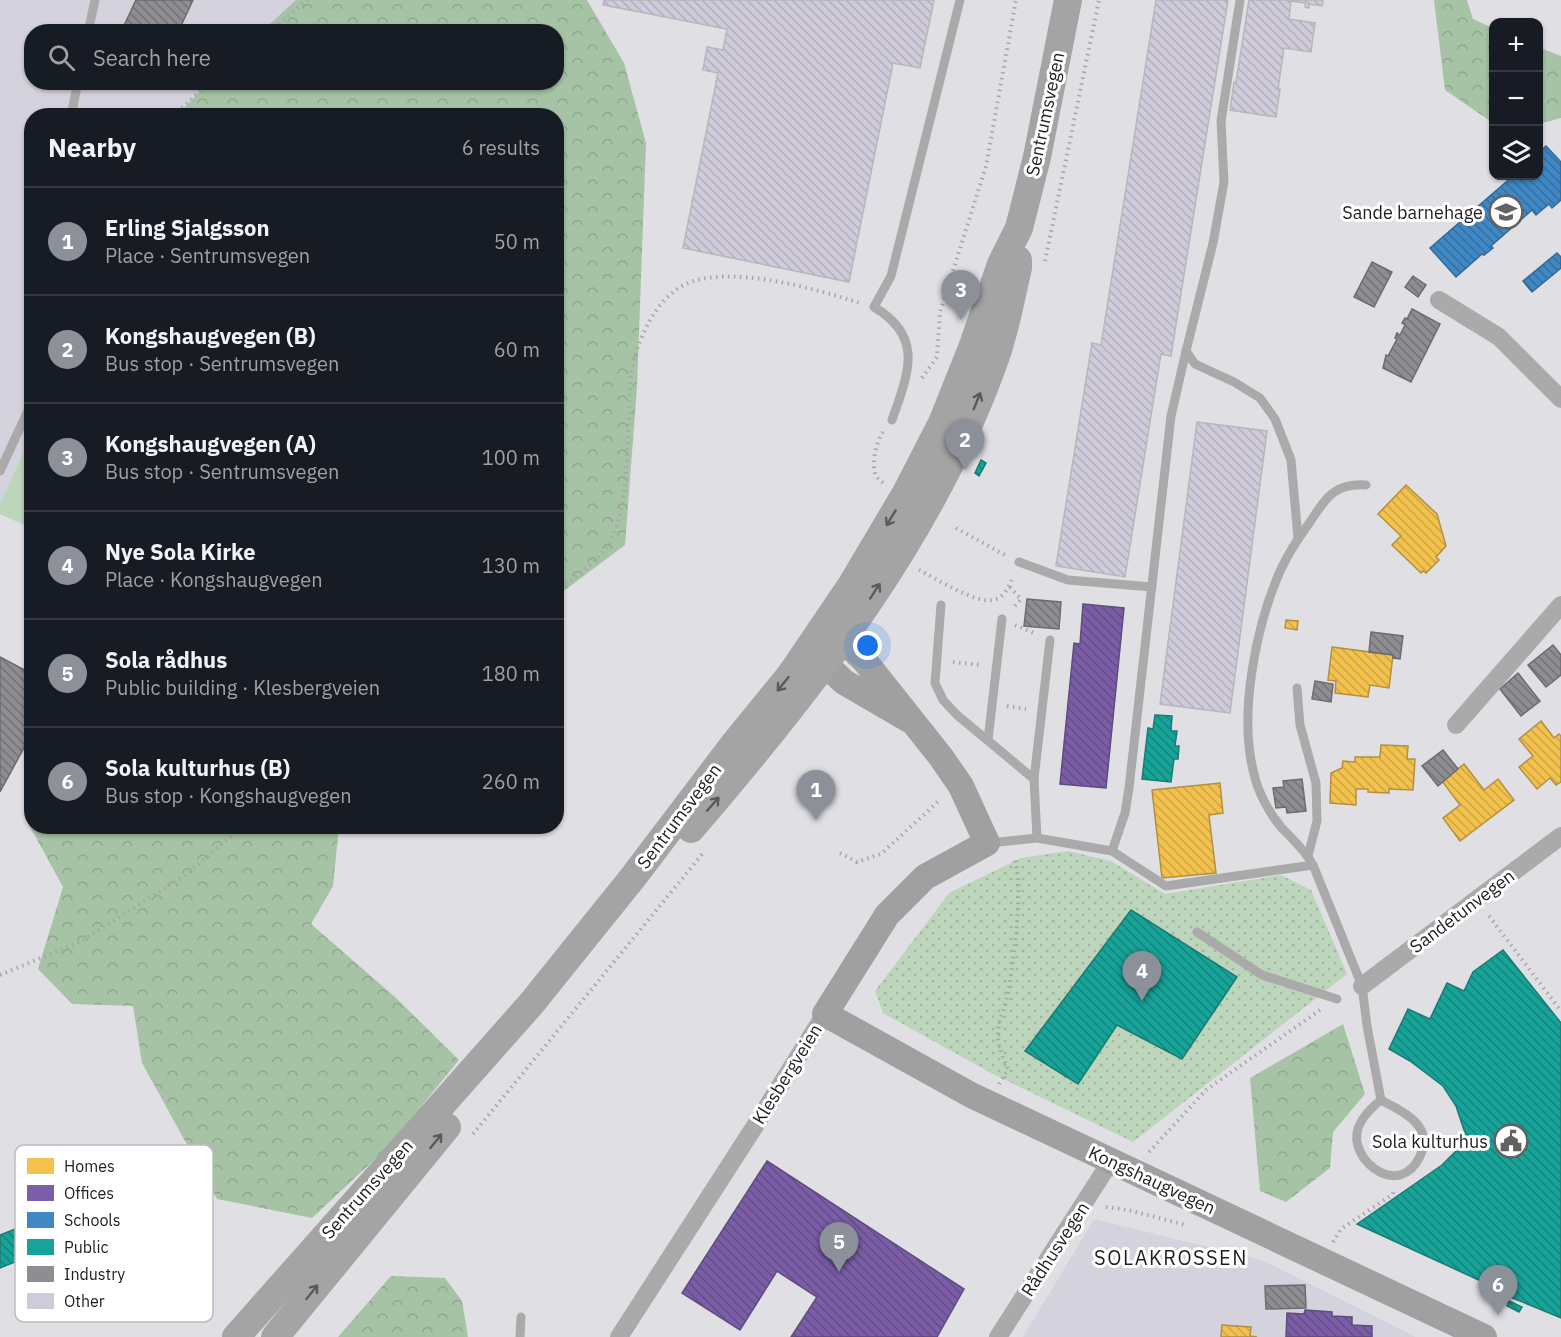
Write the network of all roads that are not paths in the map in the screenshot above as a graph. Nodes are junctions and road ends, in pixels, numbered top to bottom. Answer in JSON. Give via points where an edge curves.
{"nodes":[{"id":1,"x":94,"y":0,"type":"edge"},
{"id":2,"x":960,"y":0,"type":"edge"},
{"id":3,"x":1068,"y":0,"type":"edge"},
{"id":4,"x":1240,"y":0,"type":"edge"},
{"id":5,"x":90,"y":24,"type":"edge"},
{"id":6,"x":76,"y":90,"type":"edge"},
{"id":7,"x":73,"y":108,"type":"edge"},
{"id":8,"x":1439,"y":300,"type":"dead end"},
{"id":9,"x":1186,"y":351,"type":"junction"},
{"id":10,"x":1561,"y":399,"type":"edge"},
{"id":11,"x":24,"y":419,"type":"edge"},
{"id":12,"x":892,"y":420,"type":"road end"},
{"id":13,"x":0,"y":471,"type":"edge"},
{"id":14,"x":1366,"y":485,"type":"dead end"},
{"id":15,"x":1298,"y":538,"type":"junction"},
{"id":16,"x":1019,"y":562,"type":"road end"},
{"id":17,"x":1152,"y":586,"type":"junction"},
{"id":18,"x":941,"y":605,"type":"dead end"},
{"id":19,"x":1561,"y":605,"type":"edge"},
{"id":20,"x":1002,"y":619,"type":"road end"},
{"id":21,"x":1050,"y":640,"type":"road end"},
{"id":22,"x":828,"y":646,"type":"junction"},
{"id":23,"x":1297,"y":688,"type":"dead end"},
{"id":24,"x":1456,"y":725,"type":"dead end"},
{"id":25,"x":988,"y":740,"type":"junction"},
{"id":26,"x":1034,"y":779,"type":"junction"},
{"id":27,"x":1561,"y":836,"type":"edge"},
{"id":28,"x":1038,"y":838,"type":"junction"},
{"id":29,"x":987,"y":843,"type":"junction"},
{"id":30,"x":1112,"y":851,"type":"junction"},
{"id":31,"x":1308,"y":856,"type":"junction"},
{"id":32,"x":1314,"y":865,"type":"junction"},
{"id":33,"x":1197,"y":932,"type":"dead end"},
{"id":34,"x":1362,"y":986,"type":"junction"},
{"id":35,"x":1337,"y":999,"type":"road end"},
{"id":36,"x":825,"y":1014,"type":"junction"},
{"id":37,"x":1381,"y":1100,"type":"junction"},
{"id":38,"x":1111,"y":1161,"type":"junction"},
{"id":39,"x":521,"y":1317,"type":"dead end"},
{"id":40,"x":236,"y":1337,"type":"edge"},
{"id":41,"x":275,"y":1337,"type":"edge"},
{"id":42,"x":520,"y":1337,"type":"edge"},
{"id":43,"x":619,"y":1337,"type":"edge"},
{"id":44,"x":998,"y":1337,"type":"edge"},
{"id":45,"x":1483,"y":1337,"type":"edge"}],
"edges":[{"from":1,"to":5,"type":"lane"},
{"from":2,"to":12,"type":"lane","via":[[891,276],[874,307],[899,326],[908,345],[908,366]]},
{"from":3,"to":22,"type":"main road","name":"Sentrumsvegen","via":[[1019,228],[1018,268],[996,355],[965,432],[929,505]]},
{"from":4,"to":9,"type":"lane","via":[[1221,122],[1224,182]]},
{"from":6,"to":7,"type":"lane"},
{"from":8,"to":10,"type":"street","via":[[1499,337]]},
{"from":9,"to":15,"type":"lane","via":[[1195,364],[1260,398],[1275,419],[1291,460]]},
{"from":9,"to":17,"type":"lane","via":[[1171,416]]},
{"from":11,"to":13,"type":"lane"},
{"from":14,"to":15,"type":"lane","via":[[1336,489]]},
{"from":15,"to":31,"type":"lane","via":[[1281,569],[1265,616],[1250,685],[1247,729],[1254,776],[1265,803]]},
{"from":16,"to":17,"type":"lane","via":[[1068,580]]},
{"from":17,"to":30,"type":"lane","via":[[1126,805]]},
{"from":18,"to":25,"type":"lane","via":[[935,683],[943,700]]},
{"from":19,"to":24,"type":"street"},
{"from":20,"to":25,"type":"lane"},
{"from":21,"to":26,"type":"lane"},
{"from":22,"to":29,"type":"street","via":[[864,660],[961,786]]},
{"from":22,"to":40,"type":"main road","name":"Sentrumsvegen","one_way":true,"via":[[791,674],[531,1005]]},
{"from":41,"to":22,"type":"main road","name":"Sentrumsvegen","one_way":true,"via":[[644,884],[750,760]]},
{"from":23,"to":31,"type":"lane","via":[[1300,725],[1316,783],[1317,821]]},
{"from":25,"to":26,"type":"lane"},
{"from":26,"to":28,"type":"lane"},
{"from":27,"to":34,"type":"street","name":"Sandetunvegen"},
{"from":28,"to":29,"type":"lane"},
{"from":28,"to":30,"type":"lane"},
{"from":29,"to":36,"type":"street","name":"Klesbergveien","via":[[925,877],[887,915]]},
{"from":30,"to":32,"type":"lane","via":[[1166,886]]},
{"from":31,"to":32,"type":"lane"},
{"from":32,"to":34,"type":"lane"},
{"from":33,"to":35,"type":"lane","via":[[1262,975]]},
{"from":34,"to":37,"type":"lane"},
{"from":36,"to":38,"type":"street","name":"Kongshaugvegen","via":[[970,1095]]},
{"from":36,"to":43,"type":"street","name":"Klesbergveien"},
{"from":37,"to":37,"type":"lane","via":[[1364,1118],[1356,1136],[1358,1149],[1381,1174],[1400,1175],[1422,1154],[1421,1130]]},
{"from":38,"to":44,"type":"street","name":"Rådhusvegen"},
{"from":38,"to":45,"type":"street","name":"Kongshaugvegen"},
{"from":39,"to":42,"type":"lane"}]}
